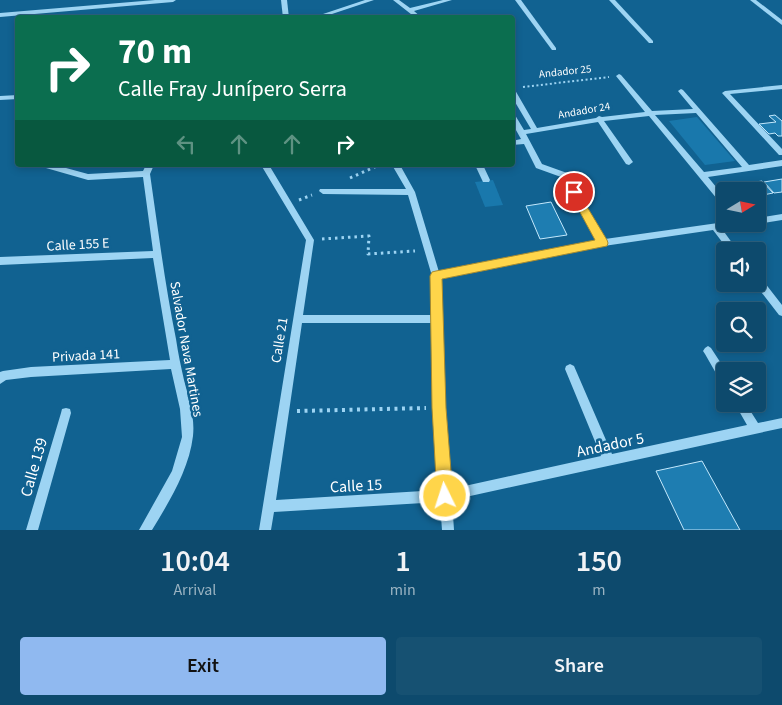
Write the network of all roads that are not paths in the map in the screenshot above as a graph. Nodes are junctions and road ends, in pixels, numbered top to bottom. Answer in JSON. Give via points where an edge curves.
{"nodes":[{"id":1,"x":173,"y":0,"type":"edge"},
{"id":2,"x":284,"y":0,"type":"edge"},
{"id":3,"x":371,"y":0,"type":"edge"},
{"id":4,"x":396,"y":0,"type":"edge"},
{"id":5,"x":449,"y":0,"type":"edge"},
{"id":6,"x":518,"y":0,"type":"edge"},
{"id":7,"x":612,"y":0,"type":"edge"},
{"id":8,"x":753,"y":0,"type":"edge"},
{"id":9,"x":356,"y":2,"type":"edge"},
{"id":10,"x":410,"y":10,"type":"junction"},
{"id":11,"x":0,"y":15,"type":"edge"},
{"id":12,"x":286,"y":15,"type":"edge"},
{"id":13,"x":321,"y":15,"type":"edge"},
{"id":14,"x":416,"y":15,"type":"edge"},
{"id":15,"x":782,"y":23,"type":"edge"},
{"id":16,"x":651,"y":42,"type":"dead end"},
{"id":17,"x":554,"y":49,"type":"dead end"},
{"id":18,"x":619,"y":76,"type":"road end"},
{"id":19,"x":782,"y":87,"type":"edge"},
{"id":20,"x":681,"y":91,"type":"dead end"},
{"id":21,"x":725,"y":94,"type":"joint"},
{"id":22,"x":515,"y":95,"type":"edge"},
{"id":23,"x":15,"y":97,"type":"edge"},
{"id":24,"x":0,"y":98,"type":"edge"},
{"id":25,"x":699,"y":111,"type":"junction"},
{"id":26,"x":650,"y":112,"type":"junction"},
{"id":27,"x":599,"y":118,"type":"junction"},
{"id":28,"x":515,"y":121,"type":"edge"},
{"id":29,"x":535,"y":130,"type":"junction"},
{"id":30,"x":522,"y":133,"type":"junction"},
{"id":31,"x":526,"y":142,"type":"junction"},
{"id":32,"x":515,"y":143,"type":"edge"},
{"id":33,"x":782,"y":154,"type":"edge"},
{"id":34,"x":629,"y":162,"type":"dead end"},
{"id":35,"x":782,"y":163,"type":"edge"},
{"id":36,"x":53,"y":167,"type":"edge"},
{"id":37,"x":266,"y":167,"type":"edge"},
{"id":38,"x":397,"y":167,"type":"edge"},
{"id":39,"x":480,"y":167,"type":"edge"},
{"id":40,"x":748,"y":168,"type":"junction"},
{"id":41,"x":148,"y":169,"type":"edge"},
{"id":42,"x":702,"y":175,"type":"junction"},
{"id":43,"x":486,"y":180,"type":"dead end"},
{"id":44,"x":323,"y":191,"type":"dead end"},
{"id":45,"x":411,"y":192,"type":"junction"},
{"id":46,"x":716,"y":192,"type":"edge"},
{"id":47,"x":782,"y":217,"type":"edge"},
{"id":48,"x":766,"y":220,"type":"edge"},
{"id":49,"x":716,"y":227,"type":"edge"},
{"id":50,"x":603,"y":243,"type":"junction"},
{"id":51,"x":157,"y":254,"type":"junction"},
{"id":52,"x":0,"y":261,"type":"edge"},
{"id":53,"x":436,"y":276,"type":"junction"},
{"id":54,"x":766,"y":291,"type":"edge"},
{"id":55,"x":782,"y":312,"type":"edge"},
{"id":56,"x":298,"y":319,"type":"junction"},
{"id":57,"x":436,"y":319,"type":"junction"},
{"id":58,"x":708,"y":351,"type":"dead end"},
{"id":59,"x":175,"y":364,"type":"junction"},
{"id":60,"x":716,"y":364,"type":"edge"},
{"id":61,"x":570,"y":369,"type":"dead end"},
{"id":62,"x":0,"y":379,"type":"edge"},
{"id":63,"x":745,"y":412,"type":"edge"},
{"id":64,"x":66,"y":413,"type":"dead end"},
{"id":65,"x":782,"y":423,"type":"edge"},
{"id":66,"x":756,"y":429,"type":"junction"},
{"id":67,"x":609,"y":461,"type":"junction"},
{"id":68,"x":445,"y":496,"type":"junction"},
{"id":69,"x":268,"y":506,"type":"junction"},
{"id":70,"x":32,"y":530,"type":"edge"},
{"id":71,"x":145,"y":530,"type":"edge"},
{"id":72,"x":265,"y":530,"type":"edge"},
{"id":73,"x":448,"y":530,"type":"edge"}],
"edges":[{"from":1,"to":11,"type":"street"},
{"from":2,"to":12,"type":"street"},
{"from":3,"to":9,"type":"street"},
{"from":4,"to":10,"type":"street"},
{"from":5,"to":10,"type":"street"},
{"from":6,"to":17,"type":"street"},
{"from":7,"to":16,"type":"street"},
{"from":8,"to":15,"type":"street"},
{"from":9,"to":13,"type":"street"},
{"from":10,"to":14,"type":"street"},
{"from":18,"to":26,"type":"street"},
{"from":19,"to":21,"type":"street"},
{"from":20,"to":25,"type":"street"},
{"from":21,"to":33,"type":"street"},
{"from":22,"to":29,"type":"street"},
{"from":23,"to":24,"type":"street"},
{"from":25,"to":26,"type":"street","name":"Andador 24"},
{"from":25,"to":40,"type":"street"},
{"from":26,"to":27,"type":"street","name":"Andador 24"},
{"from":26,"to":42,"type":"street"},
{"from":27,"to":29,"type":"street","name":"Andador 24"},
{"from":27,"to":34,"type":"street"},
{"from":28,"to":30,"type":"street"},
{"from":29,"to":30,"type":"street","name":"Andador 24"},
{"from":30,"to":31,"type":"street"},
{"from":31,"to":32,"type":"street"},
{"from":31,"to":50,"type":"street","via":[[539,166],[564,175]]},
{"from":35,"to":40,"type":"street"},
{"from":36,"to":41,"type":"street","via":[[88,177]]},
{"from":37,"to":56,"type":"street","name":"Calle 21","via":[[310,240]]},
{"from":38,"to":45,"type":"street"},
{"from":39,"to":43,"type":"street"},
{"from":40,"to":42,"type":"street"},
{"from":41,"to":51,"type":"street","name":"Salvador Nava Martines"},
{"from":42,"to":46,"type":"street"},
{"from":44,"to":45,"type":"street"},
{"from":45,"to":53,"type":"street"},
{"from":47,"to":48,"type":"street"},
{"from":49,"to":50,"type":"street"},
{"from":50,"to":53,"type":"street"},
{"from":51,"to":52,"type":"street","name":"Calle 155 E"},
{"from":51,"to":59,"type":"street","name":"Salvador Nava Martines"},
{"from":53,"to":57,"type":"street"},
{"from":54,"to":55,"type":"street"},
{"from":56,"to":57,"type":"street"},
{"from":56,"to":69,"type":"street","name":"Calle 21"},
{"from":57,"to":68,"type":"street"},
{"from":58,"to":60,"type":"street"},
{"from":59,"to":62,"type":"street","name":"Privada 141","via":[[31,372]]},
{"from":59,"to":71,"type":"street","name":"Salvador Nava Martines","via":[[186,409],[186,438],[173,486]]},
{"from":61,"to":67,"type":"street"},
{"from":63,"to":66,"type":"street"},
{"from":64,"to":70,"type":"street","name":"Calle 139"},
{"from":65,"to":66,"type":"street","name":"Andador 5"},
{"from":66,"to":67,"type":"street","name":"Andador 5"},
{"from":67,"to":68,"type":"street","name":"Andador 5"},
{"from":68,"to":69,"type":"street","name":"Calle 15"},
{"from":68,"to":73,"type":"street"},
{"from":69,"to":72,"type":"street","name":"Calle 21"}]}
